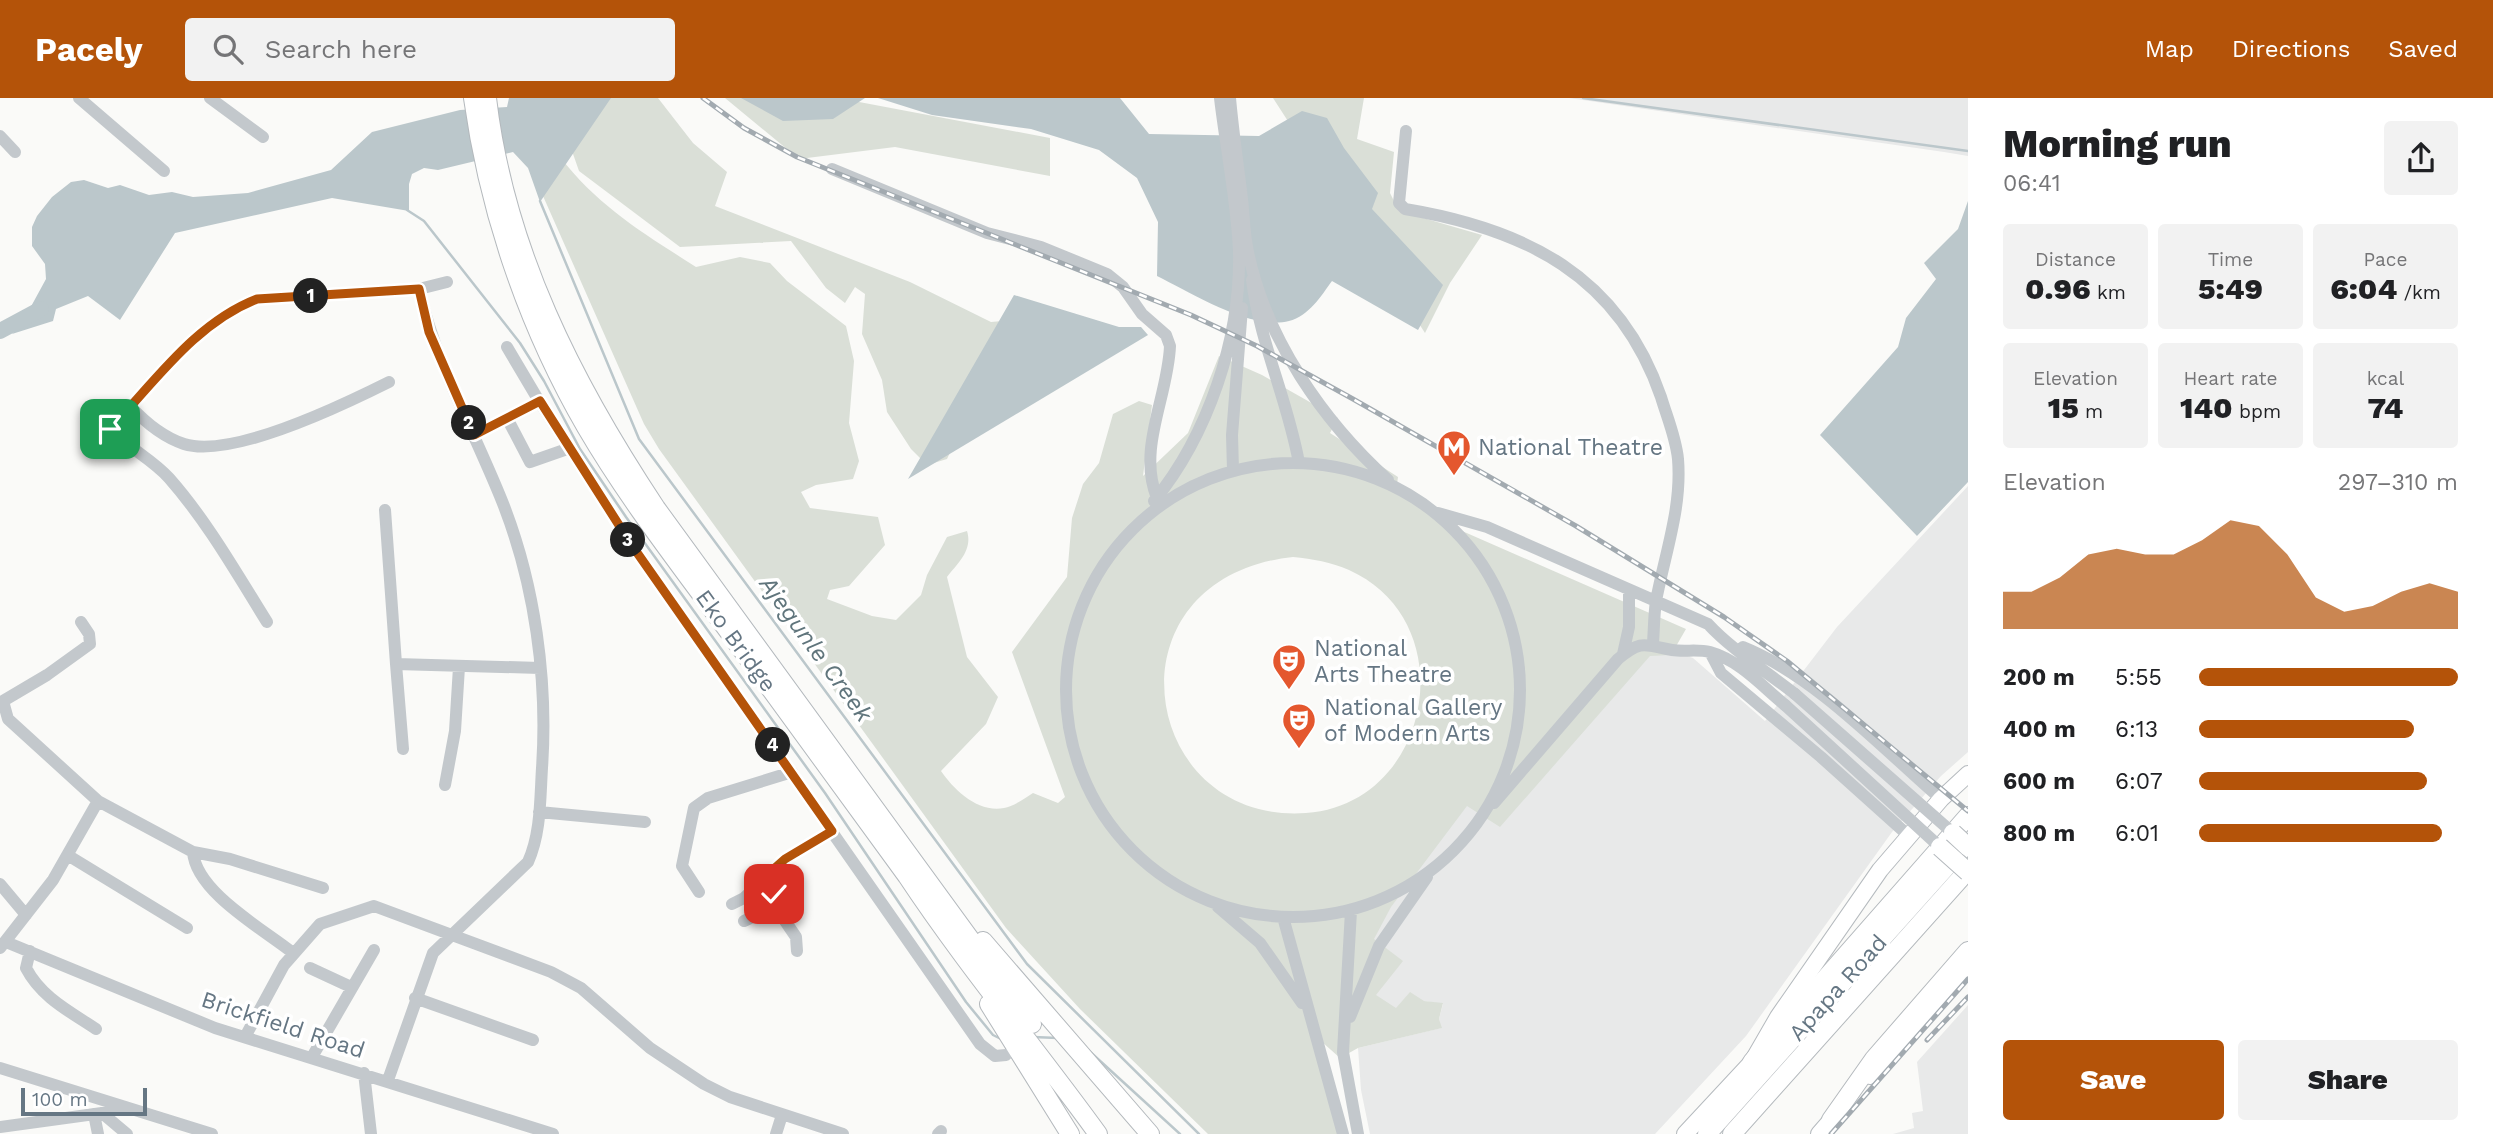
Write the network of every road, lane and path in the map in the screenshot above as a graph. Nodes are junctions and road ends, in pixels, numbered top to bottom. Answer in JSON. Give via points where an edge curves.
{"nodes":[{"id":1,"x":79,"y":98,"type":"edge"},
{"id":2,"x":210,"y":98,"type":"edge"},
{"id":3,"x":473,"y":98,"type":"edge"},
{"id":4,"x":487,"y":98,"type":"edge"},
{"id":5,"x":1226,"y":102,"type":"edge"},
{"id":6,"x":1406,"y":131,"type":"dead end"},
{"id":7,"x":0,"y":136,"type":"edge"},
{"id":8,"x":263,"y":138,"type":"dead end"},
{"id":9,"x":15,"y":152,"type":"dead end"},
{"id":10,"x":832,"y":169,"type":"dead end"},
{"id":11,"x":164,"y":171,"type":"dead end"},
{"id":12,"x":1243,"y":252,"type":"junction"},
{"id":13,"x":447,"y":282,"type":"dead end"},
{"id":14,"x":419,"y":289,"type":"junction"},
{"id":15,"x":1236,"y":335,"type":"junction"},
{"id":16,"x":507,"y":347,"type":"dead end"},
{"id":17,"x":390,"y":382,"type":"dead end"},
{"id":18,"x":540,"y":401,"type":"junction"},
{"id":19,"x":131,"y":407,"type":"junction"},
{"id":20,"x":507,"y":418,"type":"junction"},
{"id":21,"x":474,"y":435,"type":"junction"},
{"id":22,"x":570,"y":448,"type":"junction"},
{"id":23,"x":1299,"y":463,"type":"junction"},
{"id":24,"x":1233,"y":470,"type":"junction"},
{"id":25,"x":1396,"y":487,"type":"junction"},
{"id":26,"x":1157,"y":498,"type":"junction"},
{"id":27,"x":385,"y":510,"type":"dead end"},
{"id":28,"x":1438,"y":513,"type":"junction"},
{"id":29,"x":1132,"y":529,"type":"junction"},
{"id":30,"x":1629,"y":591,"type":"junction"},
{"id":31,"x":1656,"y":603,"type":"junction"},
{"id":32,"x":81,"y":622,"type":"dead end"},
{"id":33,"x":267,"y":622,"type":"dead end"},
{"id":34,"x":1722,"y":639,"type":"junction"},
{"id":35,"x":1653,"y":643,"type":"junction"},
{"id":36,"x":1709,"y":652,"type":"junction"},
{"id":37,"x":1623,"y":654,"type":"junction"},
{"id":38,"x":396,"y":663,"type":"junction"},
{"id":39,"x":459,"y":667,"type":"junction"},
{"id":40,"x":540,"y":668,"type":"junction"},
{"id":41,"x":403,"y":749,"type":"dead end"},
{"id":42,"x":792,"y":772,"type":"junction"},
{"id":43,"x":1968,"y":774,"type":"edge"},
{"id":44,"x":445,"y":785,"type":"dead end"},
{"id":45,"x":1941,"y":799,"type":"junction"},
{"id":46,"x":98,"y":800,"type":"junction"},
{"id":47,"x":1489,"y":808,"type":"junction"},
{"id":48,"x":539,"y":812,"type":"junction"},
{"id":49,"x":1968,"y":816,"type":"edge"},
{"id":50,"x":645,"y":822,"type":"dead end"},
{"id":51,"x":832,"y":831,"type":"junction"},
{"id":52,"x":1909,"y":836,"type":"junction"},
{"id":53,"x":1963,"y":841,"type":"edge"},
{"id":54,"x":1940,"y":847,"type":"junction"},
{"id":55,"x":69,"y":856,"type":"junction"},
{"id":56,"x":193,"y":858,"type":"junction"},
{"id":57,"x":1968,"y":871,"type":"edge"},
{"id":58,"x":1431,"y":872,"type":"junction"},
{"id":59,"x":767,"y":875,"type":"junction"},
{"id":60,"x":0,"y":884,"type":"edge"},
{"id":61,"x":323,"y":888,"type":"dead end"},
{"id":62,"x":699,"y":892,"type":"dead end"},
{"id":63,"x":943,"y":900,"type":"junction"},
{"id":64,"x":1209,"y":901,"type":"junction"},
{"id":65,"x":732,"y":904,"type":"dead end"},
{"id":66,"x":778,"y":905,"type":"junction"},
{"id":67,"x":1351,"y":911,"type":"junction"},
{"id":68,"x":26,"y":915,"type":"junction"},
{"id":69,"x":1283,"y":917,"type":"junction"},
{"id":70,"x":744,"y":921,"type":"dead end"},
{"id":71,"x":187,"y":928,"type":"dead end"},
{"id":72,"x":442,"y":932,"type":"junction"},
{"id":73,"x":944,"y":933,"type":"junction"},
{"id":74,"x":3,"y":945,"type":"edge"},
{"id":75,"x":374,"y":950,"type":"dead end"},
{"id":76,"x":30,"y":951,"type":"junction"},
{"id":77,"x":797,"y":951,"type":"dead end"},
{"id":78,"x":1968,"y":951,"type":"edge"},
{"id":79,"x":293,"y":953,"type":"junction"},
{"id":80,"x":1968,"y":965,"type":"edge"},
{"id":81,"x":310,"y":968,"type":"dead end"},
{"id":82,"x":351,"y":987,"type":"junction"},
{"id":83,"x":415,"y":998,"type":"junction"},
{"id":84,"x":96,"y":1029,"type":"dead end"},
{"id":85,"x":1313,"y":1034,"type":"junction"},
{"id":86,"x":245,"y":1037,"type":"junction"},
{"id":87,"x":1344,"y":1037,"type":"junction"},
{"id":88,"x":533,"y":1040,"type":"dead end"},
{"id":89,"x":1006,"y":1055,"type":"dead end"},
{"id":90,"x":312,"y":1057,"type":"junction"},
{"id":91,"x":1752,"y":1062,"type":"junction"},
{"id":92,"x":0,"y":1068,"type":"edge"},
{"id":93,"x":364,"y":1073,"type":"junction"},
{"id":94,"x":388,"y":1080,"type":"junction"},
{"id":95,"x":121,"y":1106,"type":"junction"},
{"id":96,"x":98,"y":1113,"type":"junction"},
{"id":97,"x":782,"y":1115,"type":"junction"},
{"id":98,"x":1831,"y":1120,"type":"junction"},
{"id":99,"x":0,"y":1127,"type":"edge"},
{"id":100,"x":1712,"y":1129,"type":"edge"},
{"id":101,"x":98,"y":1134,"type":"edge"},
{"id":102,"x":127,"y":1134,"type":"edge"},
{"id":103,"x":212,"y":1134,"type":"edge"},
{"id":104,"x":372,"y":1134,"type":"edge"},
{"id":105,"x":553,"y":1134,"type":"edge"},
{"id":106,"x":776,"y":1134,"type":"edge"},
{"id":107,"x":843,"y":1134,"type":"edge"},
{"id":108,"x":1070,"y":1134,"type":"edge"},
{"id":109,"x":1098,"y":1134,"type":"edge"},
{"id":110,"x":1113,"y":1134,"type":"edge"},
{"id":111,"x":1150,"y":1134,"type":"edge"},
{"id":112,"x":1343,"y":1134,"type":"edge"},
{"id":113,"x":1358,"y":1134,"type":"edge"},
{"id":114,"x":1685,"y":1134,"type":"edge"},
{"id":115,"x":1732,"y":1134,"type":"edge"},
{"id":116,"x":1819,"y":1134,"type":"edge"}],
"edges":[{"from":1,"to":11,"type":"street"},
{"from":2,"to":8,"type":"street"},
{"from":3,"to":73,"type":"highway","name":"Eko Bridge","via":[[480,152],[513,266],[585,425],[649,522]]},
{"from":4,"to":63,"type":"highway","name":"Eko Bridge","via":[[503,185],[535,285],[601,424],[656,508]]},
{"from":5,"to":12,"type":"street"},
{"from":6,"to":31,"type":"street","via":[[1399,203],[1405,209],[1448,216],[1531,244],[1596,292],[1639,348],[1657,385],[1678,458],[1676,518]]},
{"from":7,"to":9,"type":"street"},
{"from":10,"to":26,"type":"street","via":[[987,233],[1066,257],[1107,274],[1123,287],[1142,314],[1166,335],[1170,346],[1150,448],[1149,478]]},
{"from":12,"to":15,"type":"street"},
{"from":12,"to":23,"type":"street"},
{"from":12,"to":25,"type":"street","via":[[1291,361],[1357,451]]},
{"from":13,"to":14,"type":"street"},
{"from":14,"to":19,"type":"street","via":[[257,299],[187,345]]},
{"from":14,"to":21,"type":"street","via":[[429,332]]},
{"from":15,"to":24,"type":"street"},
{"from":15,"to":26,"type":"street","via":[[1189,447]]},
{"from":16,"to":18,"type":"street"},
{"from":17,"to":19,"type":"street","via":[[302,424],[218,445],[186,445],[167,437]]},
{"from":18,"to":20,"type":"street"},
{"from":18,"to":22,"type":"street"},
{"from":19,"to":33,"type":"street","via":[[110,429],[178,489]]},
{"from":20,"to":21,"type":"street"},
{"from":20,"to":22,"type":"street","via":[[530,462]]},
{"from":21,"to":40,"type":"street","via":[[513,534]]},
{"from":22,"to":42,"type":"street","via":[[631,544]]},
{"from":23,"to":24,"type":"street"},
{"from":23,"to":25,"type":"street","via":[[1354,471]]},
{"from":24,"to":29,"type":"street","via":[[1179,493]]},
{"from":25,"to":28,"type":"street"},
{"from":26,"to":29,"type":"street"},
{"from":27,"to":38,"type":"street"},
{"from":28,"to":30,"type":"street","via":[[1487,527]]},
{"from":28,"to":47,"type":"street","via":[[1474,551],[1504,602],[1520,659],[1514,738]]},
{"from":29,"to":64,"type":"street","via":[[1104,563],[1083,601],[1066,672],[1070,730],[1086,785],[1108,822],[1153,867]]},
{"from":30,"to":31,"type":"street"},
{"from":30,"to":37,"type":"street"},
{"from":31,"to":34,"type":"street","via":[[1708,624]]},
{"from":31,"to":35,"type":"street"},
{"from":32,"to":46,"type":"street","via":[[90,644],[2,704],[8,719]]},
{"from":34,"to":45,"type":"street","via":[[1774,659],[1806,682]]},
{"from":34,"to":53,"type":"street","bridge":true,"via":[[1795,694]]},
{"from":35,"to":36,"type":"street","via":[[1671,650]]},
{"from":35,"to":37,"type":"street"},
{"from":36,"to":52,"type":"street","via":[[1721,673]]},
{"from":36,"to":54,"type":"street","bridge":true,"via":[[1742,670],[1785,705]]},
{"from":37,"to":47,"type":"street"},
{"from":38,"to":39,"type":"street"},
{"from":38,"to":41,"type":"street"},
{"from":39,"to":40,"type":"street"},
{"from":39,"to":44,"type":"street","via":[[455,731]]},
{"from":40,"to":48,"type":"street","via":[[544,704]]},
{"from":42,"to":51,"type":"street"},
{"from":42,"to":62,"type":"street","via":[[708,799],[694,808],[682,866]]},
{"from":43,"to":45,"type":"main road"},
{"from":45,"to":52,"type":"main road"},
{"from":46,"to":55,"type":"street"},
{"from":46,"to":56,"type":"street"},
{"from":47,"to":58,"type":"street","via":[[1456,850]]},
{"from":48,"to":50,"type":"street"},
{"from":48,"to":72,"type":"street","via":[[535,846],[527,862]]},
{"from":49,"to":53,"type":"highway"},
{"from":51,"to":59,"type":"street"},
{"from":51,"to":89,"type":"street","via":[[980,1044],[995,1056]]},
{"from":52,"to":91,"type":"main road","via":[[1861,895]]},
{"from":53,"to":54,"type":"highway","bridge":true},
{"from":53,"to":100,"type":"highway","name":"Apapa Road"},
{"from":54,"to":57,"type":"highway","bridge":true},
{"from":54,"to":91,"type":"highway"},
{"from":55,"to":68,"type":"street"},
{"from":55,"to":71,"type":"street"},
{"from":56,"to":61,"type":"street","via":[[230,859]]},
{"from":56,"to":79,"type":"street","via":[[208,885]]},
{"from":57,"to":115,"type":"highway","name":"Apapa Road"},
{"from":58,"to":67,"type":"street","via":[[1394,894]]},
{"from":58,"to":87,"type":"street","via":[[1379,946]]},
{"from":59,"to":65,"type":"street"},
{"from":59,"to":66,"type":"street"},
{"from":60,"to":68,"type":"street"},
{"from":63,"to":110,"type":"highway","name":"Eko Bridge"},
{"from":63,"to":111,"type":"highway","via":[[1007,966]]},
{"from":64,"to":69,"type":"street"},
{"from":64,"to":85,"type":"street","via":[[1260,943],[1280,968],[1299,996]]},
{"from":66,"to":70,"type":"street"},
{"from":66,"to":77,"type":"street","via":[[796,937]]},
{"from":67,"to":69,"type":"street"},
{"from":67,"to":87,"type":"street"},
{"from":68,"to":74,"type":"street"},
{"from":69,"to":85,"type":"street"},
{"from":72,"to":79,"type":"street","via":[[371,905],[320,924]]},
{"from":72,"to":83,"type":"street"},
{"from":72,"to":97,"type":"street","via":[[581,988],[650,1048],[704,1084]]},
{"from":73,"to":108,"type":"highway"},
{"from":73,"to":109,"type":"highway","name":"Eko Bridge"},
{"from":74,"to":76,"type":"street","name":"Brickfield Road"},
{"from":75,"to":82,"type":"street"},
{"from":76,"to":84,"type":"street","via":[[26,968],[37,986]]},
{"from":76,"to":86,"type":"street","name":"Brickfield Road"},
{"from":78,"to":98,"type":"highway","via":[[1874,1059]]},
{"from":79,"to":86,"type":"street"},
{"from":80,"to":98,"type":"main road"},
{"from":81,"to":82,"type":"street"},
{"from":82,"to":90,"type":"street"},
{"from":83,"to":88,"type":"street"},
{"from":83,"to":94,"type":"street"},
{"from":85,"to":112,"type":"street"},
{"from":86,"to":90,"type":"street","name":"Brickfield Road"},
{"from":87,"to":113,"type":"street"},
{"from":90,"to":93,"type":"street","name":"Brickfield Road"},
{"from":91,"to":114,"type":"main road"},
{"from":92,"to":95,"type":"street"},
{"from":93,"to":94,"type":"street","name":"Brickfield Road"},
{"from":93,"to":104,"type":"street"},
{"from":94,"to":105,"type":"street","name":"Brickfield Road"},
{"from":95,"to":96,"type":"street"},
{"from":95,"to":103,"type":"street"},
{"from":96,"to":99,"type":"street"},
{"from":96,"to":101,"type":"street"},
{"from":96,"to":102,"type":"street"},
{"from":97,"to":106,"type":"street"},
{"from":97,"to":107,"type":"street"},
{"from":98,"to":116,"type":"main road"}]}
